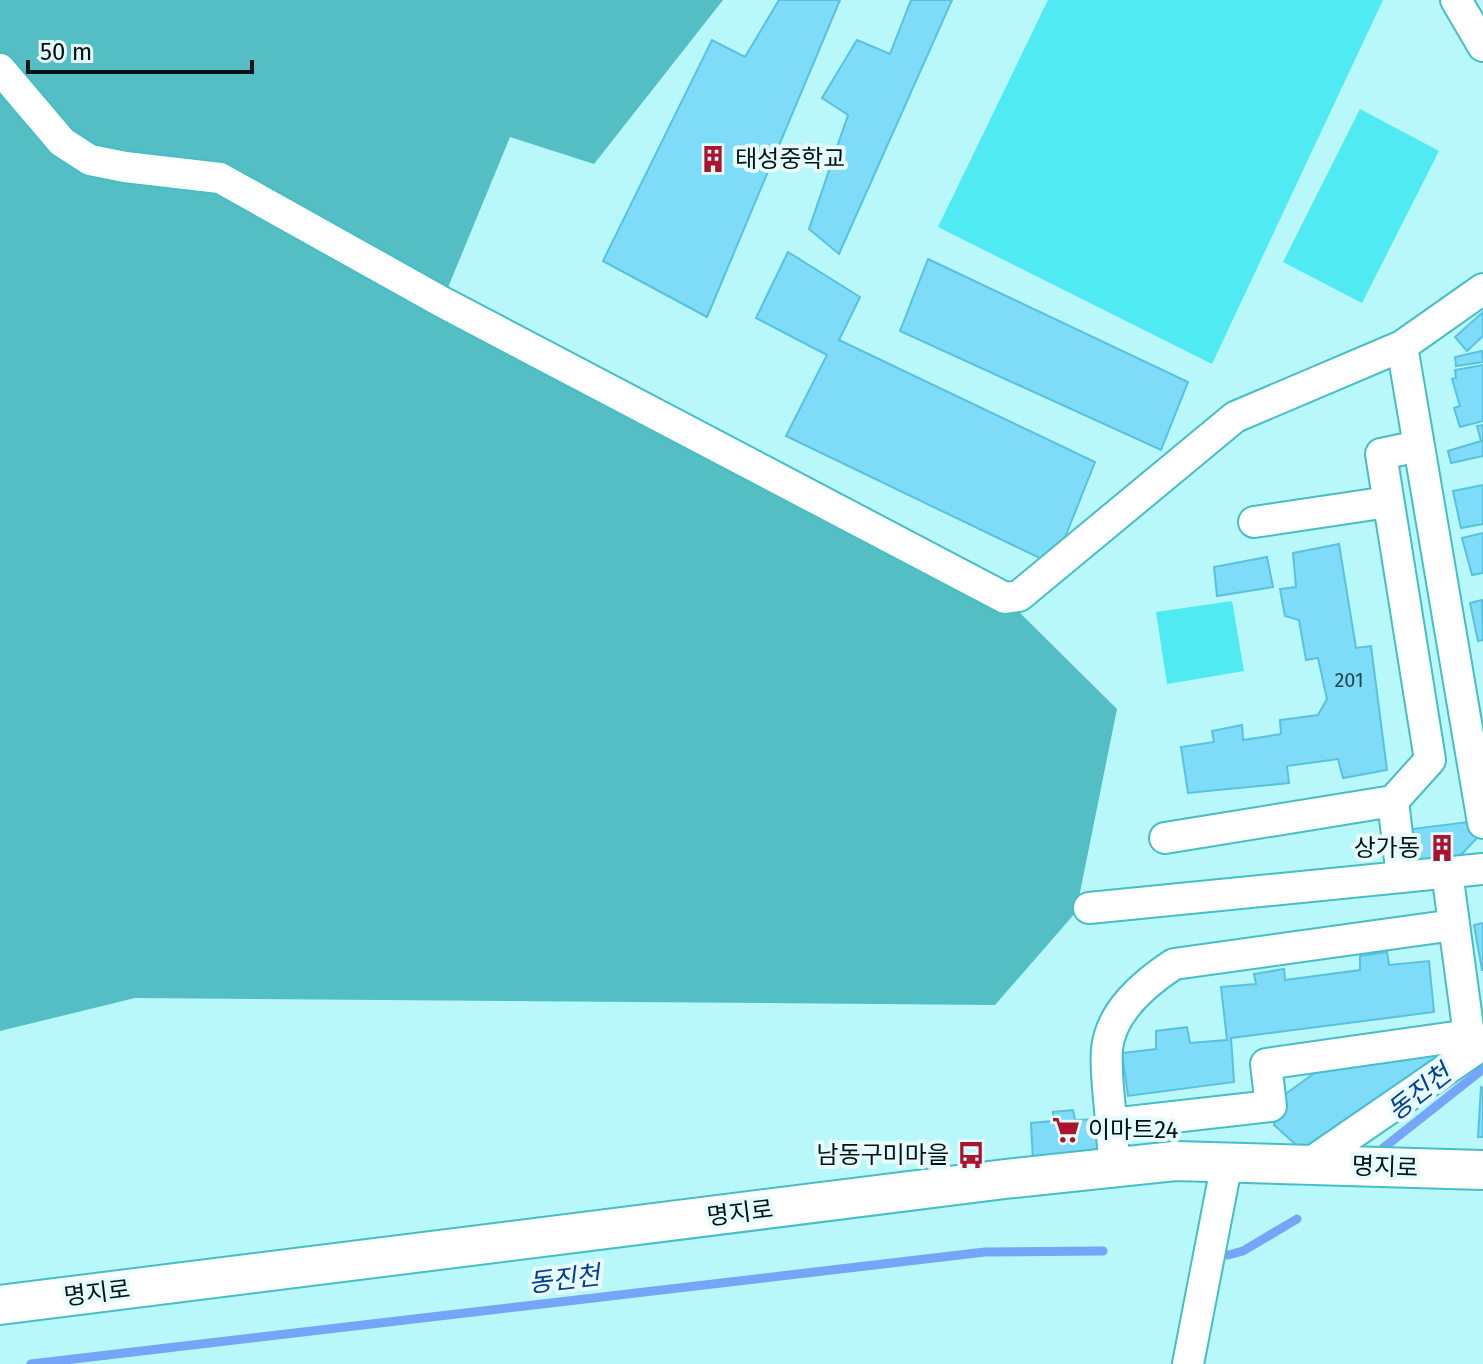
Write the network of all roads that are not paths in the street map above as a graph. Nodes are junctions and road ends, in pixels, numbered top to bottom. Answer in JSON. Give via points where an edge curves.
{"nodes":[{"id":1,"x":1456,"y":0,"type":"edge"},
{"id":2,"x":1483,"y":46,"type":"edge"},
{"id":3,"x":0,"y":69,"type":"edge"},
{"id":4,"x":1483,"y":289,"type":"edge"},
{"id":5,"x":1402,"y":346,"type":"junction"},
{"id":6,"x":1419,"y":446,"type":"junction"},
{"id":7,"x":1388,"y":502,"type":"junction"},
{"id":8,"x":1254,"y":522,"type":"dead end"},
{"id":9,"x":1393,"y":801,"type":"junction"},
{"id":10,"x":1483,"y":823,"type":"edge"},
{"id":11,"x":1165,"y":838,"type":"dead end"},
{"id":12,"x":1483,"y":869,"type":"edge"},
{"id":13,"x":1447,"y":872,"type":"junction"},
{"id":14,"x":1402,"y":877,"type":"junction"},
{"id":15,"x":1089,"y":908,"type":"dead end"},
{"id":16,"x":1454,"y":925,"type":"junction"},
{"id":17,"x":1483,"y":1044,"type":"edge"},
{"id":18,"x":1111,"y":1124,"type":"junction"},
{"id":19,"x":1227,"y":1162,"type":"junction"},
{"id":20,"x":1307,"y":1165,"type":"junction"},
{"id":21,"x":1115,"y":1168,"type":"junction"},
{"id":22,"x":1483,"y":1170,"type":"edge"},
{"id":23,"x":0,"y":1305,"type":"edge"},
{"id":24,"x":1188,"y":1364,"type":"edge"}],
"edges":[{"from":1,"to":2,"type":"street"},
{"from":3,"to":5,"type":"street","via":[[62,142],[90,160],[220,178],[442,302],[1005,598],[1019,596],[1235,417]]},
{"from":4,"to":5,"type":"street"},
{"from":5,"to":6,"type":"street"},
{"from":6,"to":7,"type":"street","via":[[1381,454]]},
{"from":6,"to":10,"type":"street"},
{"from":7,"to":8,"type":"street"},
{"from":7,"to":9,"type":"street","via":[[1430,760]]},
{"from":9,"to":11,"type":"street"},
{"from":9,"to":14,"type":"street"},
{"from":12,"to":13,"type":"street"},
{"from":13,"to":14,"type":"street"},
{"from":13,"to":16,"type":"street"},
{"from":14,"to":15,"type":"street"},
{"from":16,"to":18,"type":"street","via":[[1174,964],[1149,980],[1118,1018],[1107,1047]]},
{"from":16,"to":18,"type":"street","via":[[1469,1035],[1266,1064],[1271,1106]]},
{"from":17,"to":20,"type":"street"},
{"from":18,"to":21,"type":"street"},
{"from":19,"to":20,"type":"main road","name":"명지로"},
{"from":19,"to":21,"type":"main road","name":"명지로"},
{"from":19,"to":24,"type":"street"},
{"from":20,"to":22,"type":"main road","name":"명지로"},
{"from":21,"to":23,"type":"main road","name":"명지로"}]}
